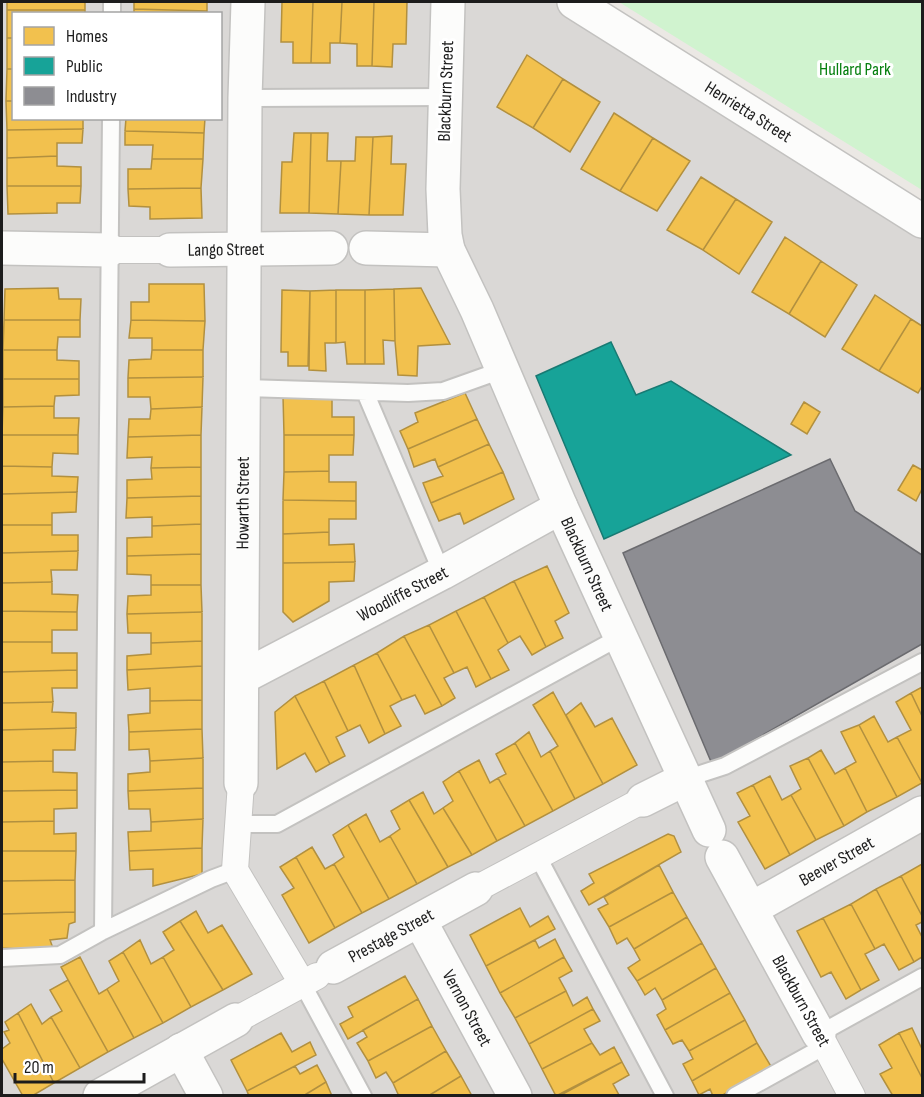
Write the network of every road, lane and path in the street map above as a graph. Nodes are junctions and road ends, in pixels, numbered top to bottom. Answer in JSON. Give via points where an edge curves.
{"nodes":[{"id":1,"x":248,"y":2,"type":"edge"},
{"id":2,"x":448,"y":2,"type":"edge"},
{"id":3,"x":574,"y":2,"type":"edge"},
{"id":4,"x":446,"y":97,"type":"junction"},
{"id":5,"x":245,"y":98,"type":"junction"},
{"id":6,"x":111,"y":120,"type":"edge"},
{"id":7,"x":922,"y":221,"type":"edge"},
{"id":8,"x":2,"y":248,"type":"edge"},
{"id":9,"x":244,"y":248,"type":"junction"},
{"id":10,"x":331,"y":248,"type":"joint"},
{"id":11,"x":366,"y":248,"type":"joint"},
{"id":12,"x":110,"y":250,"type":"junction"},
{"id":13,"x":170,"y":250,"type":"joint"},
{"id":14,"x":448,"y":250,"type":"junction"},
{"id":15,"x":502,"y":370,"type":"junction"},
{"id":16,"x":244,"y":387,"type":"junction"},
{"id":17,"x":365,"y":392,"type":"junction"},
{"id":18,"x":561,"y":507,"type":"junction"},
{"id":19,"x":442,"y":573,"type":"junction"},
{"id":20,"x":620,"y":637,"type":"junction"},
{"id":21,"x":922,"y":662,"type":"edge"},
{"id":22,"x":243,"y":677,"type":"junction"},
{"id":23,"x":685,"y":779,"type":"junction"},
{"id":24,"x":241,"y":783,"type":"joint"},
{"id":25,"x":643,"y":800,"type":"joint"},
{"id":26,"x":922,"y":813,"type":"edge"},
{"id":27,"x":238,"y":824,"type":"junction"},
{"id":28,"x":537,"y":857,"type":"junction"},
{"id":29,"x":235,"y":870,"type":"junction"},
{"id":30,"x":476,"y":889,"type":"joint"},
{"id":31,"x":751,"y":909,"type":"junction"},
{"id":32,"x":420,"y":921,"type":"junction"},
{"id":33,"x":103,"y":931,"type":"junction"},
{"id":34,"x":2,"y":958,"type":"edge"},
{"id":35,"x":333,"y":968,"type":"joint"},
{"id":36,"x":922,"y":977,"type":"edge"},
{"id":37,"x":303,"y":983,"type":"junction"},
{"id":38,"x":236,"y":1020,"type":"joint"},
{"id":39,"x":822,"y":1040,"type":"junction"},
{"id":40,"x":181,"y":1050,"type":"junction"},
{"id":41,"x":100,"y":1095,"type":"edge"},
{"id":42,"x":206,"y":1095,"type":"edge"},
{"id":43,"x":363,"y":1095,"type":"edge"},
{"id":44,"x":515,"y":1095,"type":"edge"},
{"id":45,"x":665,"y":1095,"type":"edge"},
{"id":46,"x":735,"y":1095,"type":"edge"},
{"id":47,"x":852,"y":1095,"type":"edge"}],
"edges":[{"from":1,"to":5,"type":"street","name":"Howarth Street"},
{"from":2,"to":4,"type":"street","name":"Blackburn Street"},
{"from":3,"to":7,"type":"street","name":"Henrietta Street"},
{"from":4,"to":5,"type":"lane"},
{"from":4,"to":14,"type":"street","name":"Blackburn Street","via":[[443,189]]},
{"from":5,"to":9,"type":"street","name":"Howarth Street"},
{"from":6,"to":12,"type":"lane"},
{"from":8,"to":12,"type":"street","name":"Lango Street"},
{"from":9,"to":10,"type":"street","name":"Lango Street"},
{"from":9,"to":13,"type":"street","name":"Lango Street"},
{"from":9,"to":16,"type":"street","name":"Howarth Street"},
{"from":10,"to":11,"type":"street","name":"Lango Street"},
{"from":11,"to":14,"type":"street","name":"Lango Street"},
{"from":12,"to":13,"type":"street","name":"Lango Street"},
{"from":12,"to":33,"type":"lane"},
{"from":14,"to":15,"type":"street","name":"Blackburn Street"},
{"from":15,"to":17,"type":"lane","via":[[443,391]]},
{"from":15,"to":18,"type":"street","name":"Blackburn Street"},
{"from":16,"to":17,"type":"lane"},
{"from":16,"to":22,"type":"street","name":"Howarth Street"},
{"from":17,"to":19,"type":"lane"},
{"from":18,"to":19,"type":"street","name":"Woodliffe Street"},
{"from":18,"to":20,"type":"street","name":"Blackburn Street"},
{"from":19,"to":22,"type":"street","name":"Woodliffe Street"},
{"from":20,"to":23,"type":"street","name":"Blackburn Street"},
{"from":20,"to":27,"type":"lane","via":[[277,824]]},
{"from":21,"to":23,"type":"lane","via":[[725,766]]},
{"from":22,"to":24,"type":"street","name":"Howarth Street"},
{"from":23,"to":25,"type":"street","name":"Prestage Street"},
{"from":23,"to":31,"type":"street","name":"Blackburn Street"},
{"from":24,"to":27,"type":"street","name":"Howarth Street"},
{"from":25,"to":28,"type":"street","name":"Prestage Street"},
{"from":26,"to":31,"type":"street","name":"Beever Street"},
{"from":27,"to":29,"type":"street","name":"Howarth Street"},
{"from":28,"to":30,"type":"street","name":"Prestage Street"},
{"from":28,"to":45,"type":"lane"},
{"from":29,"to":33,"type":"lane"},
{"from":29,"to":37,"type":"street"},
{"from":30,"to":32,"type":"street","name":"Prestage Street"},
{"from":31,"to":39,"type":"street","name":"Blackburn Street"},
{"from":32,"to":35,"type":"street","name":"Prestage Street"},
{"from":32,"to":44,"type":"street","name":"Vernon Street"},
{"from":33,"to":34,"type":"lane","via":[[60,955]]},
{"from":35,"to":37,"type":"street","name":"Prestage Street"},
{"from":36,"to":39,"type":"lane"},
{"from":37,"to":38,"type":"street","name":"Prestage Street"},
{"from":37,"to":43,"type":"lane"},
{"from":38,"to":40,"type":"street","name":"Prestage Street"},
{"from":39,"to":46,"type":"lane"},
{"from":39,"to":47,"type":"street","name":"Blackburn Street"},
{"from":40,"to":41,"type":"street","name":"Prestage Street"},
{"from":40,"to":42,"type":"street"}]}
